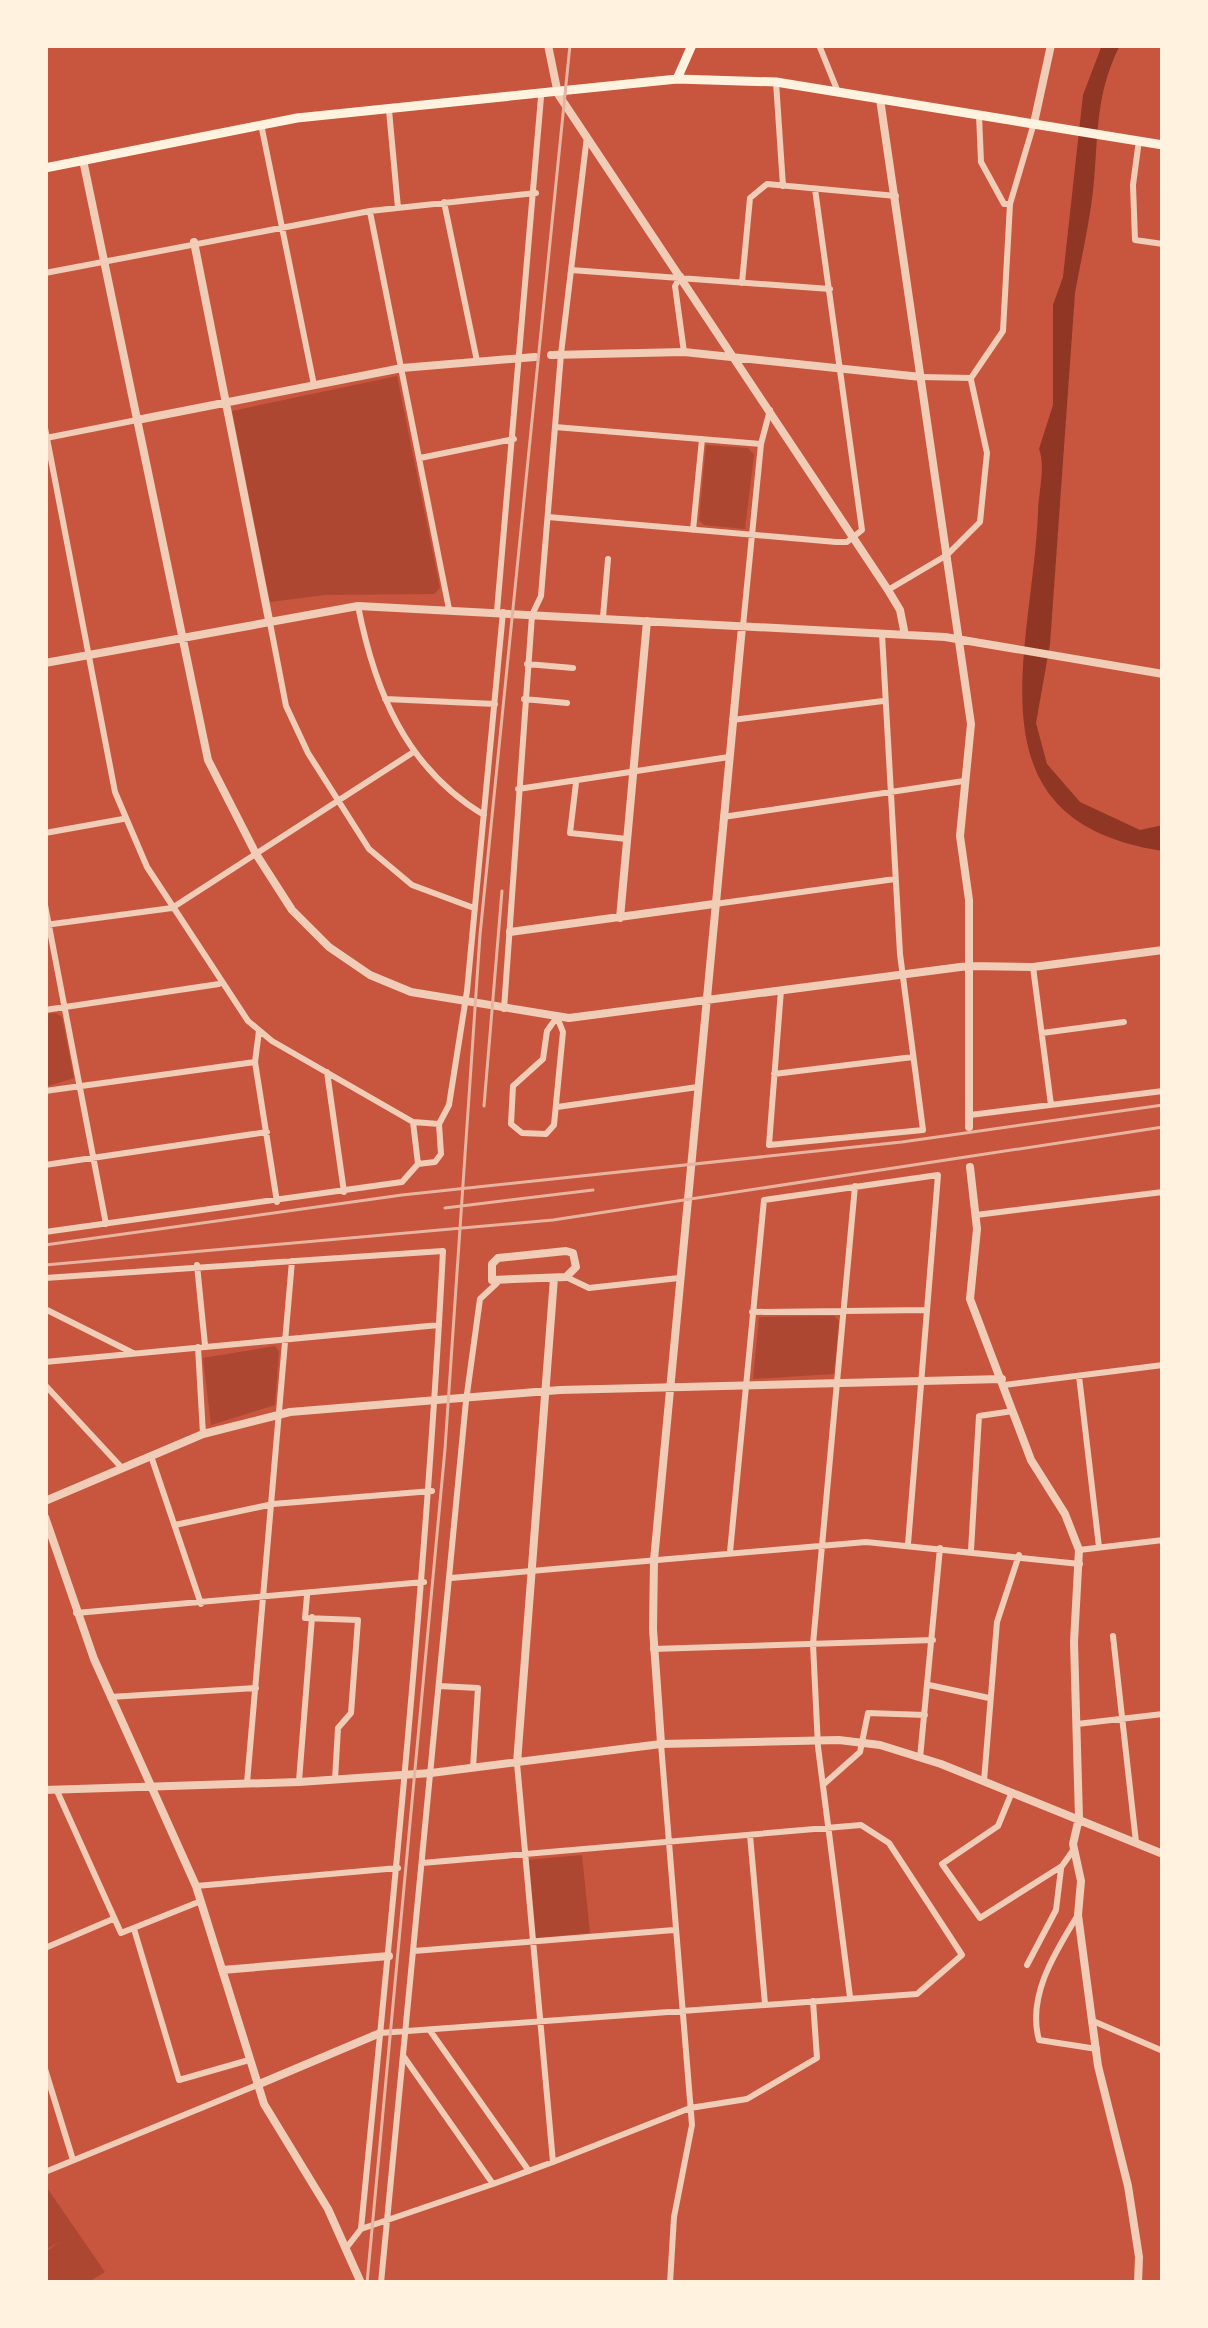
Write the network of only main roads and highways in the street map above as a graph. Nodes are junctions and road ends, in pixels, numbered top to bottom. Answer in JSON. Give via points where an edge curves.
{"nodes":[{"id":1,"x":692,"y":45,"type":"edge"},
{"id":2,"x":677,"y":79,"type":"junction"},
{"id":3,"x":1163,"y":145,"type":"edge"},
{"id":4,"x":45,"y":167,"type":"edge"}],
"edges":[{"from":1,"to":2,"type":"main road"},
{"from":2,"to":3,"type":"main road","via":[[776,82]]},
{"from":2,"to":4,"type":"main road","via":[[261,124]]}]}
